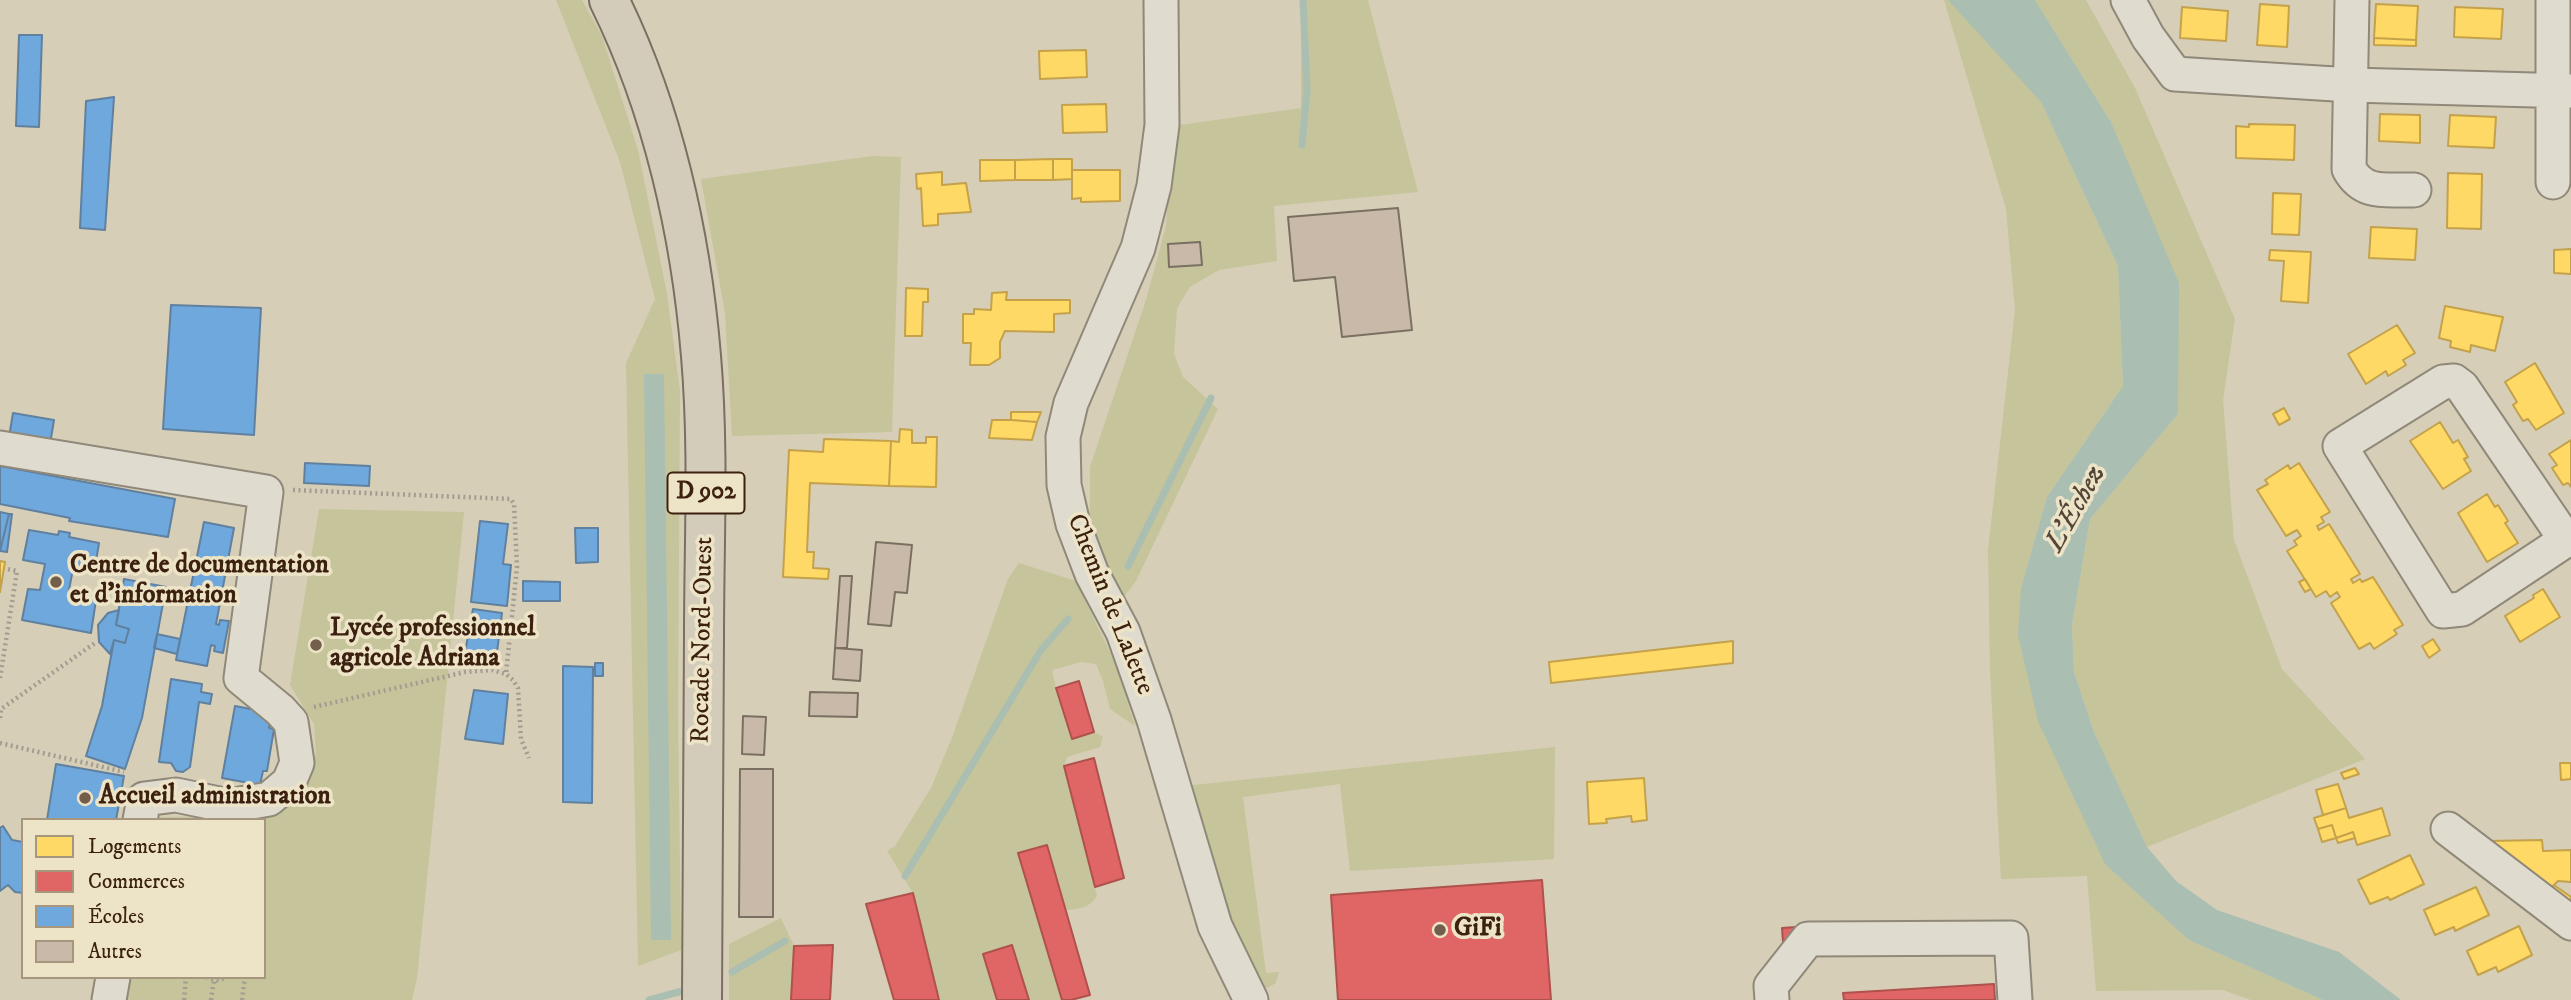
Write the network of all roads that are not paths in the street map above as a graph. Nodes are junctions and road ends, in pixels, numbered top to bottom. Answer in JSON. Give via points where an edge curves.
{"nodes":[{"id":1,"x":609,"y":0,"type":"edge"},
{"id":2,"x":1161,"y":0,"type":"edge"},
{"id":3,"x":2128,"y":0,"type":"edge"},
{"id":4,"x":2352,"y":0,"type":"edge"},
{"id":5,"x":2553,"y":0,"type":"edge"},
{"id":6,"x":2351,"y":85,"type":"junction"},
{"id":7,"x":2562,"y":91,"type":"edge"},
{"id":8,"x":2553,"y":182,"type":"dead end"},
{"id":9,"x":2414,"y":190,"type":"dead end"},
{"id":10,"x":0,"y":448,"type":"edge"},
{"id":11,"x":2568,"y":540,"type":"edge"},
{"id":12,"x":141,"y":818,"type":"edge"},
{"id":13,"x":2448,"y":830,"type":"dead end"},
{"id":14,"x":2571,"y":923,"type":"edge"},
{"id":15,"x":113,"y":979,"type":"edge"},
{"id":16,"x":109,"y":1000,"type":"edge"},
{"id":17,"x":702,"y":1000,"type":"edge"},
{"id":18,"x":1251,"y":1000,"type":"edge"},
{"id":19,"x":1772,"y":1000,"type":"edge"},
{"id":20,"x":2015,"y":1000,"type":"edge"}],
"edges":[{"from":1,"to":17,"type":"main road","name":"Rocade Nord-Ouest","number":"D 902","via":[[626,34],[654,116],[683,223],[701,355],[706,488]]},
{"from":2,"to":18,"type":"street","name":"Chemin de Lalette","via":[[1162,125],[1154,186],[1138,248],[1071,403],[1063,437],[1064,485],[1091,575],[1123,632],[1154,720],[1215,926]]},
{"from":3,"to":6,"type":"street","via":[[2175,74]]},
{"from":4,"to":6,"type":"street"},
{"from":5,"to":7,"type":"street"},
{"from":6,"to":7,"type":"street"},
{"from":6,"to":9,"type":"street","via":[[2349,169],[2356,182],[2365,188]]},
{"from":7,"to":8,"type":"street"},
{"from":10,"to":12,"type":"street","via":[[266,492],[241,678],[291,722],[297,763],[289,782],[269,799],[229,806],[176,795],[144,799]]},
{"from":11,"to":11,"type":"street","via":[[2454,381],[2443,382],[2340,446],[2443,611],[2462,610]]},
{"from":13,"to":14,"type":"street"},
{"from":15,"to":16,"type":"street"},
{"from":19,"to":20,"type":"street","via":[[1771,986],[1808,939],[2011,939]]}]}
